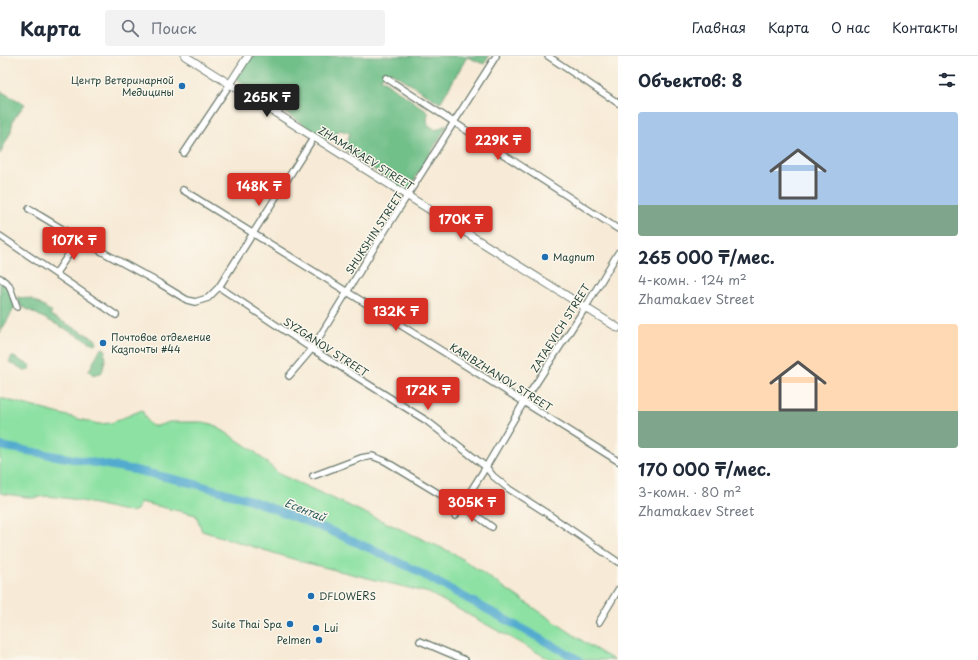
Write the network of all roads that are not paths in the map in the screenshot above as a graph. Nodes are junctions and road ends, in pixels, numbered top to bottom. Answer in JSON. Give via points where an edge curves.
{"nodes":[{"id":1,"x":185,"y":56,"type":"edge"},
{"id":2,"x":248,"y":56,"type":"edge"},
{"id":3,"x":496,"y":56,"type":"edge"},
{"id":4,"x":548,"y":56,"type":"edge"},
{"id":5,"x":386,"y":78,"type":"dead end"},
{"id":6,"x":230,"y":84,"type":"junction"},
{"id":7,"x":618,"y":103,"type":"edge"},
{"id":8,"x":454,"y":122,"type":"junction"},
{"id":9,"x":314,"y":137,"type":"junction"},
{"id":10,"x":184,"y":153,"type":"dead end"},
{"id":11,"x":183,"y":190,"type":"dead end"},
{"id":12,"x":408,"y":196,"type":"junction"},
{"id":13,"x":29,"y":209,"type":"dead end"},
{"id":14,"x":618,"y":228,"type":"edge"},
{"id":15,"x":252,"y":234,"type":"junction"},
{"id":16,"x":0,"y":236,"type":"edge"},
{"id":17,"x":79,"y":240,"type":"junction"},
{"id":18,"x":618,"y":253,"type":"edge"},
{"id":19,"x":56,"y":273,"type":"junction"},
{"id":20,"x":0,"y":278,"type":"edge"},
{"id":21,"x":219,"y":287,"type":"junction"},
{"id":22,"x":347,"y":291,"type":"junction"},
{"id":23,"x":17,"y":307,"type":"dead end"},
{"id":24,"x":585,"y":308,"type":"junction"},
{"id":25,"x":116,"y":315,"type":"dead end"},
{"id":26,"x":618,"y":328,"type":"edge"},
{"id":27,"x":312,"y":349,"type":"junction"},
{"id":28,"x":289,"y":376,"type":"dead end"},
{"id":29,"x":524,"y":402,"type":"junction"},
{"id":30,"x":618,"y":461,"type":"edge"},
{"id":31,"x":486,"y":466,"type":"junction"},
{"id":32,"x":313,"y":476,"type":"dead end"},
{"id":33,"x":462,"y":506,"type":"junction"},
{"id":34,"x":455,"y":516,"type":"dead end"},
{"id":35,"x":492,"y":526,"type":"dead end"},
{"id":36,"x":618,"y":562,"type":"edge"},
{"id":37,"x":618,"y":590,"type":"edge"},
{"id":38,"x":598,"y":622,"type":"dead end"},
{"id":39,"x":420,"y":641,"type":"dead end"},
{"id":40,"x":465,"y":660,"type":"edge"}],
"edges":[{"from":1,"to":6,"type":"street","name":"ZHAMAKAEV STREET"},
{"from":2,"to":6,"type":"street"},
{"from":3,"to":8,"type":"street","name":"SHUKSHIN STREET"},
{"from":4,"to":7,"type":"street"},
{"from":5,"to":8,"type":"street"},
{"from":6,"to":9,"type":"street","name":"ZHAMAKAEV STREET"},
{"from":6,"to":10,"type":"street"},
{"from":8,"to":12,"type":"street","name":"SHUKSHIN STREET"},
{"from":8,"to":14,"type":"street"},
{"from":9,"to":12,"type":"street","name":"ZHAMAKAEV STREET"},
{"from":9,"to":15,"type":"street"},
{"from":11,"to":15,"type":"street","name":"KARIBZHANOV STREET"},
{"from":12,"to":22,"type":"street","name":"SHUKSHIN STREET"},
{"from":12,"to":24,"type":"street","name":"ZHAMAKAEV STREET"},
{"from":13,"to":17,"type":"street"},
{"from":15,"to":21,"type":"street"},
{"from":15,"to":22,"type":"street","name":"KARIBZHANOV STREET"},
{"from":16,"to":19,"type":"street"},
{"from":17,"to":19,"type":"street"},
{"from":17,"to":21,"type":"street","via":[[186,300],[195,302],[208,298]]},
{"from":18,"to":24,"type":"street","name":"ZATAEVICH STREET"},
{"from":19,"to":25,"type":"street"},
{"from":20,"to":23,"type":"street","via":[[8,284]]},
{"from":21,"to":27,"type":"street","name":"SYZGANOV STREET"},
{"from":22,"to":27,"type":"street","name":"SHUKSHIN STREET"},
{"from":22,"to":29,"type":"street","name":"KARIBZHANOV STREET"},
{"from":24,"to":26,"type":"street","name":"ZHAMAKAEV STREET"},
{"from":24,"to":29,"type":"street","name":"ZATAEVICH STREET"},
{"from":27,"to":28,"type":"street","name":"SHUKSHIN STREET"},
{"from":27,"to":31,"type":"street","name":"SYZGANOV STREET","via":[[427,421]]},
{"from":29,"to":30,"type":"street","name":"KARIBZHANOV STREET"},
{"from":29,"to":31,"type":"street","name":"ZATAEVICH STREET"},
{"from":31,"to":33,"type":"street","name":"ZATAEVICH STREET"},
{"from":31,"to":36,"type":"street","name":"SYZGANOV STREET","via":[[508,489]]},
{"from":32,"to":33,"type":"street","via":[[372,456]]},
{"from":33,"to":34,"type":"street","name":"ZATAEVICH STREET"},
{"from":33,"to":35,"type":"street"},
{"from":37,"to":38,"type":"street"},
{"from":39,"to":40,"type":"street"}]}
